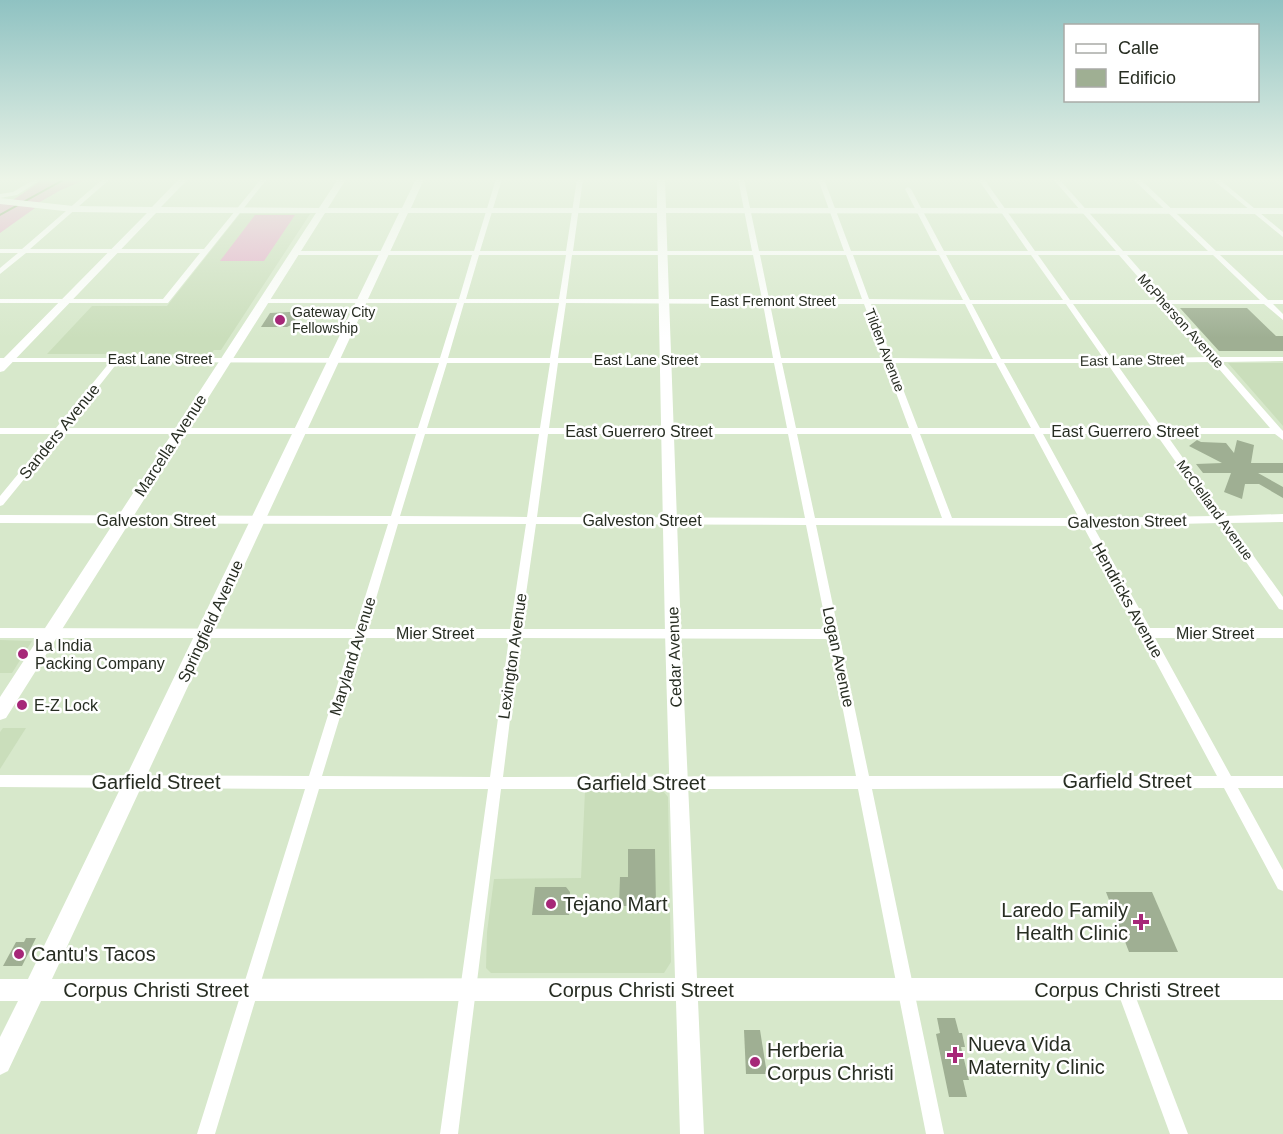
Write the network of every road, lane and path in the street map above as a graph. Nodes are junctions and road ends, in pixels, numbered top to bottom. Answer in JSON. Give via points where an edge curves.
{"nodes":[{"id":1,"x":47,"y":232,"type":"edge"},
{"id":2,"x":134,"y":232,"type":"edge"},
{"id":3,"x":221,"y":232,"type":"edge"},
{"id":4,"x":308,"y":232,"type":"edge"},
{"id":5,"x":395,"y":232,"type":"edge"},
{"id":6,"x":483,"y":232,"type":"edge"},
{"id":7,"x":572,"y":232,"type":"edge"},
{"id":8,"x":662,"y":232,"type":"edge"},
{"id":9,"x":751,"y":232,"type":"edge"},
{"id":10,"x":840,"y":232,"type":"edge"},
{"id":11,"x":930,"y":232,"type":"edge"},
{"id":12,"x":1018,"y":232,"type":"edge"},
{"id":13,"x":1102,"y":232,"type":"edge"},
{"id":14,"x":1192,"y":232,"type":"edge"},
{"id":15,"x":0,"y":251,"type":"edge"},
{"id":16,"x":25,"y":251,"type":"junction"},
{"id":17,"x":115,"y":251,"type":"junction"},
{"id":18,"x":206,"y":251,"type":"junction"},
{"id":19,"x":294,"y":253,"type":"junction"},
{"id":20,"x":385,"y":253,"type":"junction"},
{"id":21,"x":477,"y":253,"type":"junction"},
{"id":22,"x":569,"y":253,"type":"junction"},
{"id":23,"x":662,"y":253,"type":"junction"},
{"id":24,"x":756,"y":253,"type":"junction"},
{"id":25,"x":848,"y":253,"type":"junction"},
{"id":26,"x":941,"y":253,"type":"junction"},
{"id":27,"x":1033,"y":253,"type":"junction"},
{"id":28,"x":1121,"y":253,"type":"junction"},
{"id":29,"x":1215,"y":253,"type":"junction"},
{"id":30,"x":1283,"y":253,"type":"edge"},
{"id":31,"x":0,"y":272,"type":"edge"},
{"id":32,"x":0,"y":301,"type":"edge"},
{"id":33,"x":66,"y":301,"type":"junction"},
{"id":34,"x":264,"y":301,"type":"junction"},
{"id":35,"x":362,"y":301,"type":"junction"},
{"id":36,"x":462,"y":301,"type":"junction"},
{"id":37,"x":562,"y":301,"type":"junction"},
{"id":38,"x":663,"y":301,"type":"junction"},
{"id":39,"x":765,"y":301,"type":"junction"},
{"id":40,"x":866,"y":301,"type":"junction"},
{"id":41,"x":1067,"y":301,"type":"junction"},
{"id":42,"x":967,"y":302,"type":"junction"},
{"id":43,"x":1164,"y":302,"type":"junction"},
{"id":44,"x":1265,"y":302,"type":"junction"},
{"id":45,"x":1283,"y":302,"type":"edge"},
{"id":46,"x":1283,"y":318,"type":"edge"},
{"id":47,"x":117,"y":359,"type":"junction"},
{"id":48,"x":226,"y":359,"type":"junction"},
{"id":49,"x":334,"y":359,"type":"junction"},
{"id":50,"x":444,"y":359,"type":"junction"},
{"id":51,"x":1215,"y":359,"type":"junction"},
{"id":52,"x":1283,"y":359,"type":"edge"},
{"id":53,"x":4,"y":360,"type":"edge"},
{"id":54,"x":554,"y":360,"type":"junction"},
{"id":55,"x":665,"y":360,"type":"junction"},
{"id":56,"x":777,"y":360,"type":"junction"},
{"id":57,"x":998,"y":360,"type":"junction"},
{"id":58,"x":889,"y":361,"type":"junction"},
{"id":59,"x":1109,"y":361,"type":"junction"},
{"id":60,"x":0,"y":369,"type":"edge"},
{"id":61,"x":422,"y":429,"type":"junction"},
{"id":62,"x":59,"y":430,"type":"junction"},
{"id":63,"x":179,"y":430,"type":"junction"},
{"id":64,"x":543,"y":430,"type":"junction"},
{"id":65,"x":0,"y":431,"type":"edge"},
{"id":66,"x":300,"y":431,"type":"junction"},
{"id":67,"x":667,"y":431,"type":"junction"},
{"id":68,"x":792,"y":431,"type":"junction"},
{"id":69,"x":915,"y":431,"type":"junction"},
{"id":70,"x":1036,"y":431,"type":"junction"},
{"id":71,"x":1158,"y":431,"type":"junction"},
{"id":72,"x":1280,"y":434,"type":"edge"},
{"id":73,"x":0,"y":503,"type":"edge"},
{"id":74,"x":1283,"y":518,"type":"edge"},
{"id":75,"x":0,"y":519,"type":"edge"},
{"id":76,"x":258,"y":519,"type":"junction"},
{"id":77,"x":394,"y":519,"type":"junction"},
{"id":78,"x":531,"y":519,"type":"junction"},
{"id":79,"x":1222,"y":519,"type":"junction"},
{"id":80,"x":122,"y":520,"type":"junction"},
{"id":81,"x":669,"y":520,"type":"junction"},
{"id":82,"x":810,"y":520,"type":"junction"},
{"id":83,"x":948,"y":520,"type":"junction"},
{"id":84,"x":1086,"y":522,"type":"junction"},
{"id":85,"x":1283,"y":606,"type":"edge"},
{"id":86,"x":0,"y":633,"type":"edge"},
{"id":87,"x":51,"y":633,"type":"junction"},
{"id":88,"x":204,"y":633,"type":"junction"},
{"id":89,"x":359,"y":633,"type":"junction"},
{"id":90,"x":515,"y":633,"type":"junction"},
{"id":91,"x":673,"y":633,"type":"junction"},
{"id":92,"x":1146,"y":633,"type":"junction"},
{"id":93,"x":1283,"y":633,"type":"edge"},
{"id":94,"x":833,"y":634,"type":"junction"},
{"id":95,"x":0,"y":712,"type":"edge"},
{"id":96,"x":0,"y":781,"type":"edge"},
{"id":97,"x":863,"y":782,"type":"junction"},
{"id":98,"x":1228,"y":782,"type":"junction"},
{"id":99,"x":1283,"y":782,"type":"edge"},
{"id":100,"x":133,"y":783,"type":"junction"},
{"id":101,"x":312,"y":783,"type":"junction"},
{"id":102,"x":495,"y":783,"type":"junction"},
{"id":103,"x":679,"y":783,"type":"junction"},
{"id":104,"x":1283,"y":884,"type":"edge"},
{"id":105,"x":1283,"y":989,"type":"edge"},
{"id":106,"x":0,"y":990,"type":"edge"},
{"id":107,"x":34,"y":990,"type":"junction"},
{"id":108,"x":468,"y":990,"type":"junction"},
{"id":109,"x":686,"y":990,"type":"junction"},
{"id":110,"x":906,"y":990,"type":"junction"},
{"id":111,"x":1125,"y":990,"type":"junction"},
{"id":112,"x":250,"y":991,"type":"junction"},
{"id":113,"x":0,"y":1063,"type":"edge"},
{"id":114,"x":206,"y":1134,"type":"edge"},
{"id":115,"x":448,"y":1134,"type":"edge"},
{"id":116,"x":692,"y":1134,"type":"edge"},
{"id":117,"x":935,"y":1134,"type":"edge"},
{"id":118,"x":1179,"y":1134,"type":"edge"}],
"edges":[{"from":1,"to":16,"type":"street"},
{"from":2,"to":17,"type":"street"},
{"from":3,"to":18,"type":"street"},
{"from":4,"to":19,"type":"street","name":"Marcella Avenue"},
{"from":5,"to":20,"type":"street","name":"Springfield Avenue"},
{"from":6,"to":21,"type":"street","name":"Maryland Avenue"},
{"from":7,"to":22,"type":"street","name":"Lexington Avenue"},
{"from":8,"to":23,"type":"street","name":"Cedar Avenue"},
{"from":9,"to":24,"type":"street","name":"Logan Avenue"},
{"from":10,"to":25,"type":"street","name":"Tilden Avenue"},
{"from":11,"to":26,"type":"street","name":"Hendricks Avenue"},
{"from":12,"to":27,"type":"street","name":"McClelland Avenue"},
{"from":13,"to":28,"type":"street","name":"McPherson Avenue"},
{"from":14,"to":29,"type":"street"},
{"from":15,"to":16,"type":"street"},
{"from":16,"to":17,"type":"street"},
{"from":16,"to":31,"type":"street"},
{"from":17,"to":18,"type":"street"},
{"from":17,"to":33,"type":"street"},
{"from":18,"to":33,"type":"street","via":[[165,301]]},
{"from":19,"to":20,"type":"street"},
{"from":19,"to":34,"type":"street","name":"Marcella Avenue"},
{"from":20,"to":21,"type":"street"},
{"from":20,"to":35,"type":"street","name":"Springfield Avenue"},
{"from":21,"to":22,"type":"street"},
{"from":21,"to":36,"type":"street","name":"Maryland Avenue"},
{"from":22,"to":23,"type":"street"},
{"from":22,"to":37,"type":"street","name":"Lexington Avenue"},
{"from":23,"to":24,"type":"street"},
{"from":23,"to":38,"type":"street","name":"Cedar Avenue"},
{"from":24,"to":25,"type":"street"},
{"from":24,"to":39,"type":"street","name":"Logan Avenue"},
{"from":25,"to":26,"type":"street"},
{"from":25,"to":40,"type":"street","name":"Tilden Avenue"},
{"from":26,"to":27,"type":"street"},
{"from":26,"to":42,"type":"street","name":"Hendricks Avenue"},
{"from":27,"to":28,"type":"street"},
{"from":27,"to":41,"type":"street","name":"McClelland Avenue"},
{"from":28,"to":29,"type":"street"},
{"from":28,"to":43,"type":"street","name":"McPherson Avenue"},
{"from":29,"to":30,"type":"street"},
{"from":29,"to":44,"type":"street"},
{"from":32,"to":33,"type":"street"},
{"from":33,"to":53,"type":"street"},
{"from":34,"to":35,"type":"street","name":"East Fremont Street"},
{"from":34,"to":48,"type":"street","name":"Marcella Avenue"},
{"from":35,"to":36,"type":"street","name":"East Fremont Street"},
{"from":35,"to":49,"type":"street","name":"Springfield Avenue"},
{"from":36,"to":37,"type":"street","name":"East Fremont Street"},
{"from":36,"to":50,"type":"street","name":"Maryland Avenue"},
{"from":37,"to":38,"type":"street","name":"East Fremont Street"},
{"from":37,"to":54,"type":"street","name":"Lexington Avenue"},
{"from":38,"to":39,"type":"street","name":"East Fremont Street"},
{"from":38,"to":55,"type":"street","name":"Cedar Avenue"},
{"from":39,"to":40,"type":"street","name":"East Fremont Street"},
{"from":39,"to":56,"type":"street","name":"Logan Avenue"},
{"from":40,"to":42,"type":"street","name":"East Fremont Street"},
{"from":40,"to":58,"type":"street","name":"Tilden Avenue"},
{"from":41,"to":42,"type":"street","name":"East Fremont Street"},
{"from":41,"to":43,"type":"street","name":"East Fremont Street"},
{"from":41,"to":59,"type":"street","name":"McClelland Avenue"},
{"from":42,"to":57,"type":"street","name":"Hendricks Avenue"},
{"from":43,"to":44,"type":"street","name":"East Fremont Street"},
{"from":43,"to":51,"type":"street","name":"McPherson Avenue"},
{"from":44,"to":45,"type":"street","name":"East Fremont Street"},
{"from":44,"to":46,"type":"street"},
{"from":47,"to":48,"type":"street","name":"East Lane Street"},
{"from":47,"to":53,"type":"street","name":"East Lane Street"},
{"from":47,"to":62,"type":"street","name":"Sanders Avenue"},
{"from":48,"to":49,"type":"street","name":"East Lane Street"},
{"from":48,"to":63,"type":"street","name":"Marcella Avenue"},
{"from":49,"to":50,"type":"street","name":"East Lane Street"},
{"from":49,"to":66,"type":"street","name":"Springfield Avenue"},
{"from":50,"to":54,"type":"street","name":"East Lane Street"},
{"from":50,"to":61,"type":"street","name":"Maryland Avenue"},
{"from":51,"to":52,"type":"street","name":"East Lane Street"},
{"from":51,"to":59,"type":"street","name":"East Lane Street"},
{"from":51,"to":72,"type":"street","name":"McPherson Avenue"},
{"from":53,"to":60,"type":"street"},
{"from":54,"to":55,"type":"street","name":"East Lane Street"},
{"from":54,"to":64,"type":"street","name":"Lexington Avenue"},
{"from":55,"to":56,"type":"street","name":"East Lane Street"},
{"from":55,"to":67,"type":"street","name":"Cedar Avenue"},
{"from":56,"to":58,"type":"street","name":"East Lane Street"},
{"from":56,"to":68,"type":"street","name":"Logan Avenue"},
{"from":57,"to":58,"type":"street","name":"East Lane Street"},
{"from":57,"to":59,"type":"street","name":"East Lane Street"},
{"from":57,"to":70,"type":"street","name":"Hendricks Avenue"},
{"from":58,"to":69,"type":"street","name":"Tilden Avenue"},
{"from":59,"to":71,"type":"street","name":"McClelland Avenue"},
{"from":61,"to":64,"type":"street","name":"East Guerrero Street"},
{"from":61,"to":66,"type":"street","name":"East Guerrero Street"},
{"from":61,"to":77,"type":"street","name":"Maryland Avenue"},
{"from":62,"to":63,"type":"street","name":"East Guerrero Street"},
{"from":62,"to":65,"type":"street","name":"East Guerrero Street"},
{"from":62,"to":73,"type":"street","name":"Sanders Avenue"},
{"from":63,"to":66,"type":"street","name":"East Guerrero Street"},
{"from":63,"to":80,"type":"street","name":"Marcella Avenue"},
{"from":64,"to":67,"type":"street","name":"East Guerrero Street"},
{"from":64,"to":78,"type":"street","name":"Lexington Avenue"},
{"from":66,"to":76,"type":"street","name":"Springfield Avenue"},
{"from":67,"to":68,"type":"street","name":"East Guerrero Street"},
{"from":67,"to":81,"type":"street","name":"Cedar Avenue"},
{"from":68,"to":69,"type":"street","name":"East Guerrero Street"},
{"from":68,"to":82,"type":"street","name":"Logan Avenue"},
{"from":69,"to":70,"type":"street","name":"East Guerrero Street"},
{"from":69,"to":83,"type":"street","name":"Tilden Avenue"},
{"from":70,"to":71,"type":"street","name":"East Guerrero Street"},
{"from":70,"to":84,"type":"street","name":"Hendricks Avenue"},
{"from":71,"to":72,"type":"street","name":"East Guerrero Street"},
{"from":71,"to":79,"type":"street","name":"McClelland Avenue"},
{"from":74,"to":79,"type":"street","name":"Galveston Street"},
{"from":75,"to":80,"type":"street","name":"Galveston Street"},
{"from":76,"to":77,"type":"street","name":"Galveston Street"},
{"from":76,"to":80,"type":"street","name":"Galveston Street"},
{"from":76,"to":88,"type":"street","name":"Springfield Avenue"},
{"from":77,"to":78,"type":"street","name":"Galveston Street"},
{"from":77,"to":89,"type":"street","name":"Maryland Avenue"},
{"from":78,"to":81,"type":"street","name":"Galveston Street"},
{"from":78,"to":90,"type":"street","name":"Lexington Avenue"},
{"from":79,"to":84,"type":"street","name":"Galveston Street"},
{"from":79,"to":85,"type":"street","name":"McClelland Avenue"},
{"from":80,"to":87,"type":"street","name":"Marcella Avenue"},
{"from":81,"to":82,"type":"street","name":"Galveston Street"},
{"from":81,"to":91,"type":"street","name":"Cedar Avenue"},
{"from":82,"to":83,"type":"street","name":"Galveston Street"},
{"from":82,"to":94,"type":"street","name":"Logan Avenue"},
{"from":83,"to":84,"type":"street","name":"Galveston Street"},
{"from":84,"to":92,"type":"street","name":"Hendricks Avenue"},
{"from":86,"to":87,"type":"street","name":"Mier Street"},
{"from":87,"to":88,"type":"street","name":"Mier Street"},
{"from":87,"to":95,"type":"street","name":"Marcella Avenue"},
{"from":88,"to":89,"type":"street","name":"Mier Street"},
{"from":88,"to":100,"type":"street","name":"Springfield Avenue"},
{"from":89,"to":90,"type":"street","name":"Mier Street"},
{"from":89,"to":101,"type":"street","name":"Maryland Avenue"},
{"from":90,"to":91,"type":"street","name":"Mier Street"},
{"from":90,"to":102,"type":"street","name":"Lexington Avenue"},
{"from":91,"to":94,"type":"street","name":"Mier Street"},
{"from":91,"to":103,"type":"street","name":"Cedar Avenue"},
{"from":92,"to":93,"type":"street","name":"Mier Street"},
{"from":92,"to":98,"type":"street","name":"Hendricks Avenue"},
{"from":94,"to":97,"type":"street","name":"Logan Avenue"},
{"from":96,"to":100,"type":"street","name":"Garfield Street"},
{"from":97,"to":98,"type":"street","name":"Garfield Street"},
{"from":97,"to":103,"type":"street","name":"Garfield Street"},
{"from":97,"to":110,"type":"street","name":"Logan Avenue"},
{"from":98,"to":99,"type":"street","name":"Garfield Street"},
{"from":98,"to":104,"type":"street","name":"Hendricks Avenue"},
{"from":100,"to":101,"type":"street","name":"Garfield Street"},
{"from":100,"to":107,"type":"street","name":"Springfield Avenue"},
{"from":101,"to":102,"type":"street","name":"Garfield Street"},
{"from":101,"to":112,"type":"street","name":"Maryland Avenue"},
{"from":102,"to":103,"type":"street","name":"Garfield Street"},
{"from":102,"to":108,"type":"street","name":"Lexington Avenue"},
{"from":103,"to":109,"type":"street","name":"Cedar Avenue"},
{"from":105,"to":111,"type":"street","name":"Corpus Christi Street"},
{"from":106,"to":107,"type":"street","name":"Corpus Christi Street"},
{"from":107,"to":112,"type":"street","name":"Corpus Christi Street"},
{"from":107,"to":113,"type":"street","name":"Springfield Avenue"},
{"from":108,"to":109,"type":"street","name":"Corpus Christi Street"},
{"from":108,"to":112,"type":"street","name":"Corpus Christi Street"},
{"from":108,"to":115,"type":"street","name":"Lexington Avenue"},
{"from":109,"to":110,"type":"street","name":"Corpus Christi Street"},
{"from":109,"to":116,"type":"street","name":"Cedar Avenue"},
{"from":110,"to":111,"type":"street","name":"Corpus Christi Street"},
{"from":110,"to":117,"type":"street","name":"Logan Avenue"},
{"from":111,"to":118,"type":"street"},
{"from":112,"to":114,"type":"street","name":"Maryland Avenue"}]}
